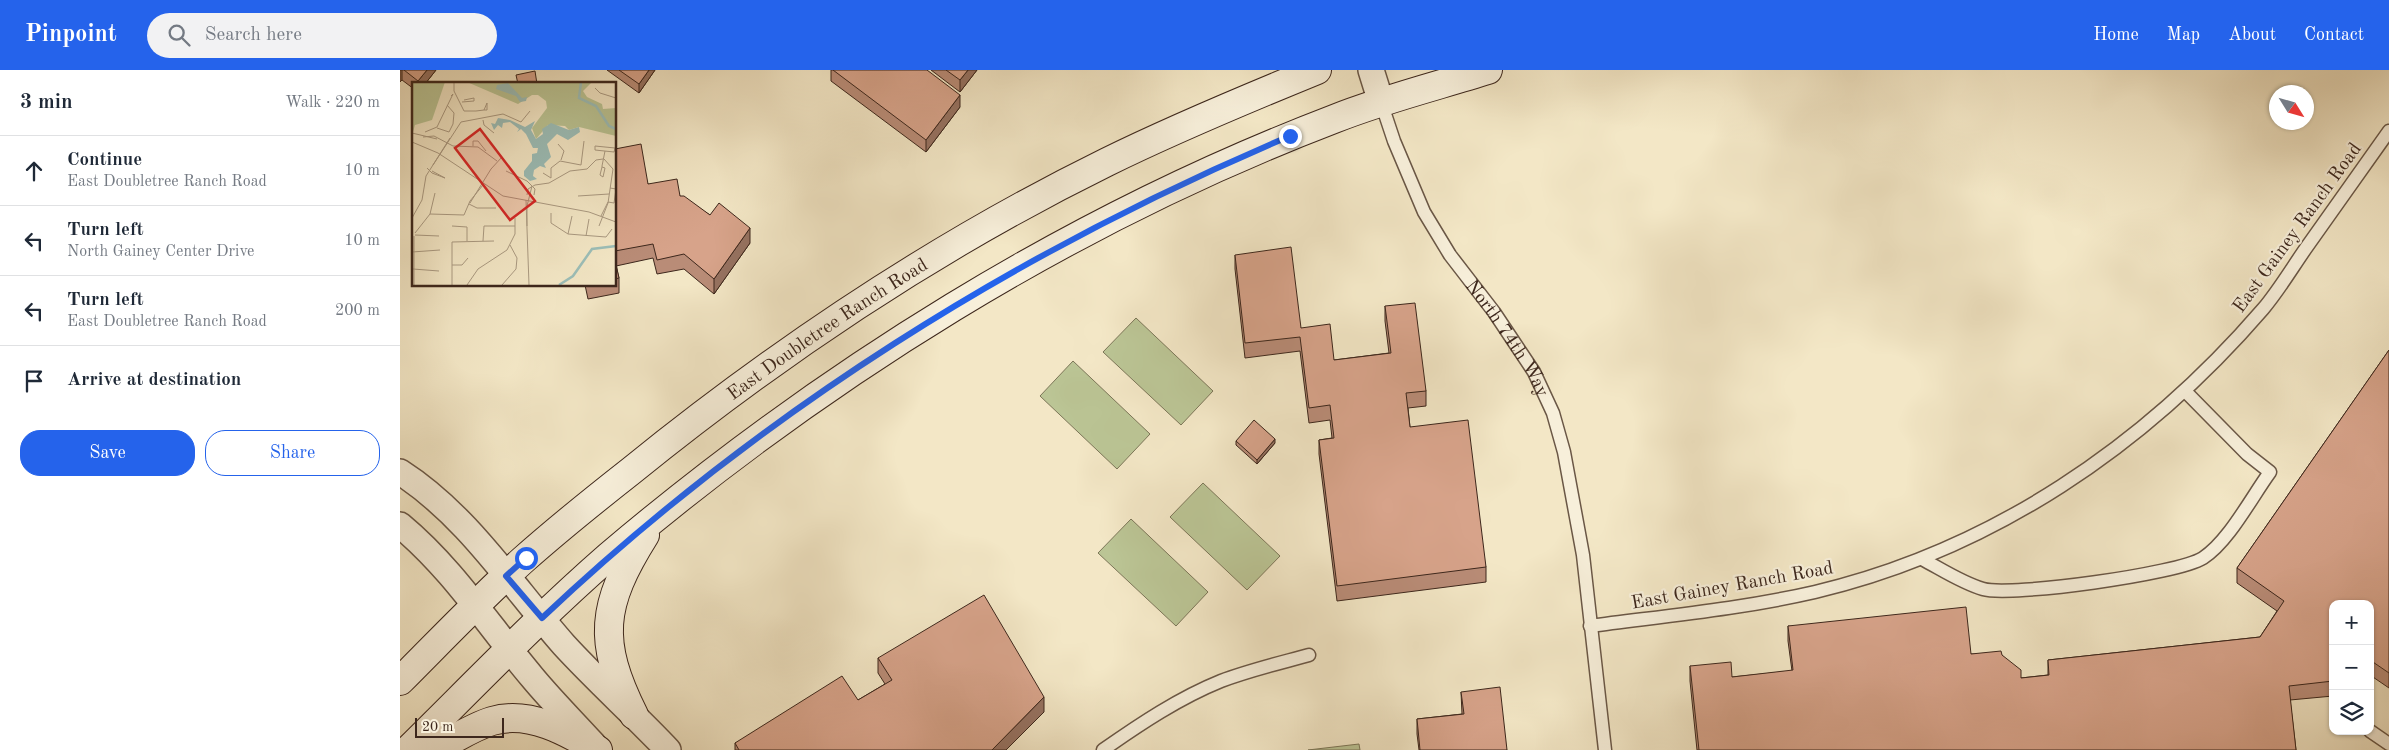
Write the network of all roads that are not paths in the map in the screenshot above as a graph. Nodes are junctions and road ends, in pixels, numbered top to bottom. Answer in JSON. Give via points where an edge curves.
{"nodes":[{"id":1,"x":1316,"y":70,"type":"edge"},
{"id":2,"x":1370,"y":70,"type":"edge"},
{"id":3,"x":1488,"y":70,"type":"edge"},
{"id":4,"x":1381,"y":102,"type":"junction"},
{"id":5,"x":2389,"y":131,"type":"edge"},
{"id":6,"x":2185,"y":391,"type":"junction"},
{"id":7,"x":400,"y":472,"type":"edge"},
{"id":8,"x":657,"y":516,"type":"junction"},
{"id":9,"x":400,"y":525,"type":"edge"},
{"id":10,"x":1922,"y":559,"type":"junction"},
{"id":11,"x":506,"y":576,"type":"junction"},
{"id":12,"x":476,"y":605,"type":"junction"},
{"id":13,"x":542,"y":618,"type":"junction"},
{"id":14,"x":1590,"y":626,"type":"junction"},
{"id":15,"x":510,"y":649,"type":"junction"},
{"id":16,"x":1309,"y":655,"type":"dead end"},
{"id":17,"x":400,"y":681,"type":"edge"},
{"id":18,"x":634,"y":715,"type":"junction"},
{"id":19,"x":2374,"y":734,"type":"edge"},
{"id":20,"x":2389,"y":744,"type":"edge"},
{"id":21,"x":408,"y":750,"type":"edge"},
{"id":22,"x":434,"y":750,"type":"edge"},
{"id":23,"x":598,"y":750,"type":"edge"},
{"id":24,"x":668,"y":750,"type":"edge"},
{"id":25,"x":1103,"y":750,"type":"edge"},
{"id":26,"x":1605,"y":750,"type":"edge"}],
"edges":[{"from":1,"to":11,"type":"main road","name":"East Doubletree Ranch Road","via":[[1165,134],[1104,164],[968,237],[870,295],[722,398],[590,503]]},
{"from":2,"to":4,"type":"street","name":"North 74th Way"},
{"from":3,"to":4,"type":"main road"},
{"from":4,"to":8,"type":"main road","via":[[1290,136],[1196,177],[1105,222],[988,287],[827,387]]},
{"from":4,"to":14,"type":"lane","name":"North 74th Way","via":[[1424,212],[1450,255],[1534,372],[1553,413],[1564,452],[1583,555]]},
{"from":5,"to":6,"type":"lane","name":"East Gainey Ranch Road","via":[[2264,307]]},
{"from":6,"to":10,"type":"lane","name":"East Gainey Ranch Road","via":[[2134,435],[2057,490],[1991,527]]},
{"from":6,"to":10,"type":"lane","via":[[2247,454],[2270,472],[2222,541],[2203,558],[2178,568],[2042,589],[2001,592],[1976,586]]},
{"from":7,"to":11,"type":"street","via":[[446,508]]},
{"from":8,"to":13,"type":"main road"},
{"from":8,"to":18,"type":"main road","via":[[624,572],[607,626],[614,670]]},
{"from":9,"to":12,"type":"street","via":[[430,551]]},
{"from":10,"to":14,"type":"lane","name":"East Gainey Ranch Road","via":[[1848,583],[1782,598]]},
{"from":11,"to":12,"type":"main road","name":"East Doubletree Ranch Road"},
{"from":11,"to":13,"type":"street"},
{"from":12,"to":15,"type":"street"},
{"from":12,"to":17,"type":"main road","name":"East Doubletree Ranch Road"},
{"from":13,"to":15,"type":"main road"},
{"from":13,"to":18,"type":"street","via":[[565,646]]},
{"from":14,"to":26,"type":"lane","name":"North 74th Way"},
{"from":15,"to":21,"type":"main road"},
{"from":15,"to":23,"type":"street"},
{"from":16,"to":25,"type":"lane","via":[[1239,674],[1203,689],[1151,717]]},
{"from":18,"to":24,"type":"street"},
{"from":19,"to":20,"type":"lane"},
{"from":22,"to":23,"type":"main road","via":[[475,728],[510,718],[555,728]]}]}
